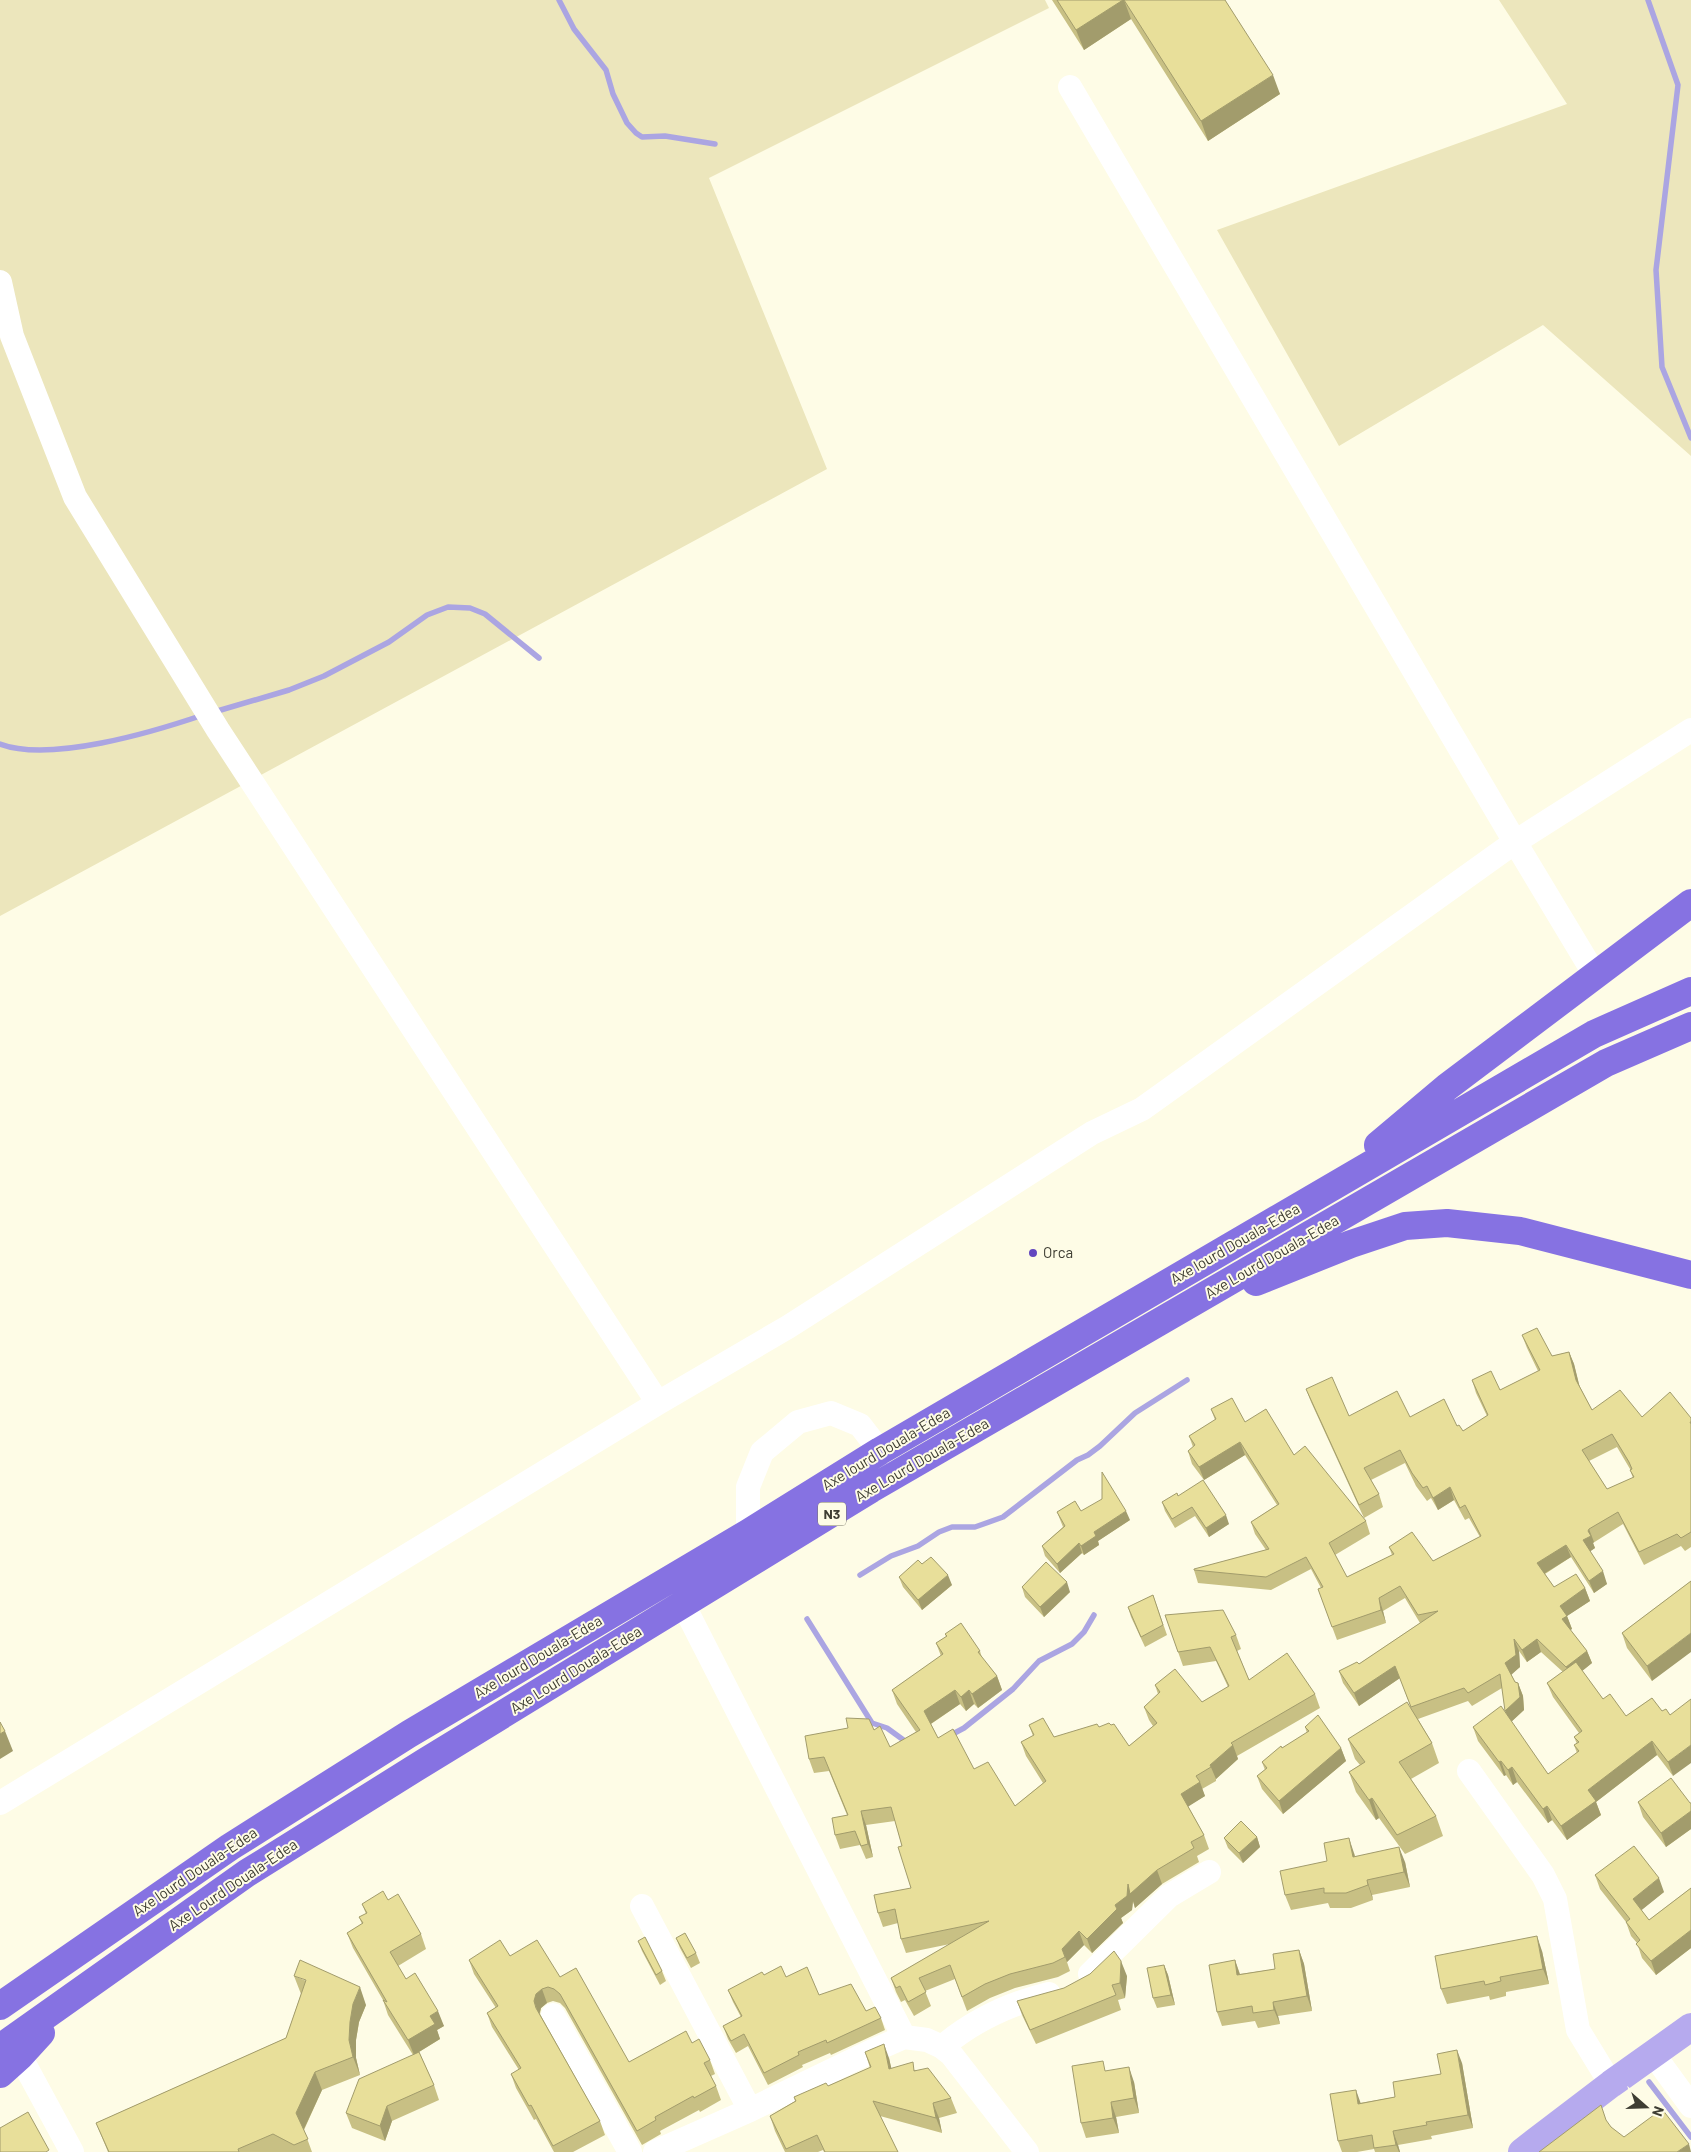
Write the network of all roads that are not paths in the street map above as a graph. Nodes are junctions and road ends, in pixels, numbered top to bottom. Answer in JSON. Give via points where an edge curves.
{"nodes":[{"id":1,"x":1070,"y":87,"type":"dead end"},
{"id":2,"x":0,"y":282,"type":"edge"},
{"id":3,"x":1691,"y":730,"type":"edge"},
{"id":4,"x":1515,"y":842,"type":"junction"},
{"id":5,"x":1691,"y":903,"type":"edge"},
{"id":6,"x":1595,"y":975,"type":"junction"},
{"id":7,"x":1691,"y":991,"type":"edge"},
{"id":8,"x":1691,"y":1026,"type":"edge"},
{"id":9,"x":1319,"y":1194,"type":"junction"},
{"id":10,"x":1691,"y":1275,"type":"edge"},
{"id":11,"x":1164,"y":1318,"type":"junction"},
{"id":12,"x":658,"y":1403,"type":"junction"},
{"id":13,"x":880,"y":1451,"type":"junction"},
{"id":14,"x":748,"y":1533,"type":"junction"},
{"id":15,"x":683,"y":1604,"type":"junction"},
{"id":16,"x":1469,"y":1771,"type":"dead end"},
{"id":17,"x":0,"y":1803,"type":"edge"},
{"id":18,"x":1209,"y":1872,"type":"dead end"},
{"id":19,"x":642,"y":1906,"type":"dead end"},
{"id":20,"x":56,"y":1967,"type":"junction"},
{"id":21,"x":0,"y":1997,"type":"edge"},
{"id":22,"x":0,"y":2006,"type":"edge"},
{"id":23,"x":553,"y":2014,"type":"dead end"},
{"id":24,"x":1691,"y":2027,"type":"edge"},
{"id":25,"x":904,"y":2037,"type":"junction"},
{"id":26,"x":942,"y":2047,"type":"junction"},
{"id":27,"x":1654,"y":2055,"type":"junction"},
{"id":28,"x":7,"y":2059,"type":"edge"},
{"id":29,"x":1611,"y":2084,"type":"junction"},
{"id":30,"x":1691,"y":2106,"type":"edge"},
{"id":31,"x":750,"y":2110,"type":"junction"},
{"id":32,"x":72,"y":2152,"type":"edge"},
{"id":33,"x":630,"y":2152,"type":"edge"},
{"id":34,"x":655,"y":2152,"type":"edge"},
{"id":35,"x":1027,"y":2152,"type":"edge"},
{"id":36,"x":1522,"y":2152,"type":"edge"}],
"edges":[{"from":1,"to":4,"type":"street"},
{"from":2,"to":12,"type":"street","via":[[12,336],[75,497],[218,730]]},
{"from":3,"to":4,"type":"street"},
{"from":4,"to":6,"type":"street"},
{"from":4,"to":12,"type":"street","via":[[1142,1109],[1092,1133],[788,1327]]},
{"from":5,"to":6,"type":"highway"},
{"from":6,"to":9,"type":"highway","via":[[1447,1087]]},
{"from":7,"to":9,"type":"highway","name":"Axe lourd Douala-Edea","number":"N3","via":[[1594,1034]]},
{"from":8,"to":11,"type":"highway","name":"Axe Lourd Douala-Edea","number":"N3","via":[[1606,1063]]},
{"from":9,"to":13,"type":"highway","name":"Axe lourd Douala-Edea","number":"N3"},
{"from":10,"to":11,"type":"highway","via":[[1520,1231],[1446,1223],[1405,1226],[1350,1244]]},
{"from":11,"to":15,"type":"highway","name":"Axe Lourd Douala-Edea","number":"N3","via":[[871,1489]]},
{"from":12,"to":17,"type":"street"},
{"from":13,"to":14,"type":"highway","name":"Axe lourd Douala-Edea","number":"N3"},
{"from":13,"to":14,"type":"street","via":[[860,1424],[832,1413],[798,1422],[762,1452],[748,1486]]},
{"from":14,"to":20,"type":"highway","name":"Axe lourd Douala-Edea","number":"N3","via":[[400,1739],[230,1847]]},
{"from":15,"to":25,"type":"street"},
{"from":15,"to":28,"type":"highway","name":"Axe Lourd Douala-Edea","number":"N3","via":[[247,1873],[75,1995]]},
{"from":16,"to":29,"type":"street","via":[[1543,1875],[1555,1899],[1578,2030]]},
{"from":18,"to":26,"type":"street","via":[[1169,1896],[1086,1978],[1063,1990],[997,2010],[961,2030]]},
{"from":19,"to":31,"type":"street"},
{"from":20,"to":21,"type":"highway"},
{"from":20,"to":22,"type":"highway","name":"Axe lourd Douala-Edea","number":"N3"},
{"from":23,"to":33,"type":"street"},
{"from":24,"to":27,"type":"main road"},
{"from":25,"to":26,"type":"street","via":[[927,2040]]},
{"from":25,"to":31,"type":"street"},
{"from":26,"to":35,"type":"street","via":[[951,2054]]},
{"from":27,"to":29,"type":"main road"},
{"from":27,"to":30,"type":"street"},
{"from":28,"to":32,"type":"street"},
{"from":29,"to":36,"type":"main road"},
{"from":31,"to":34,"type":"street"}]}
